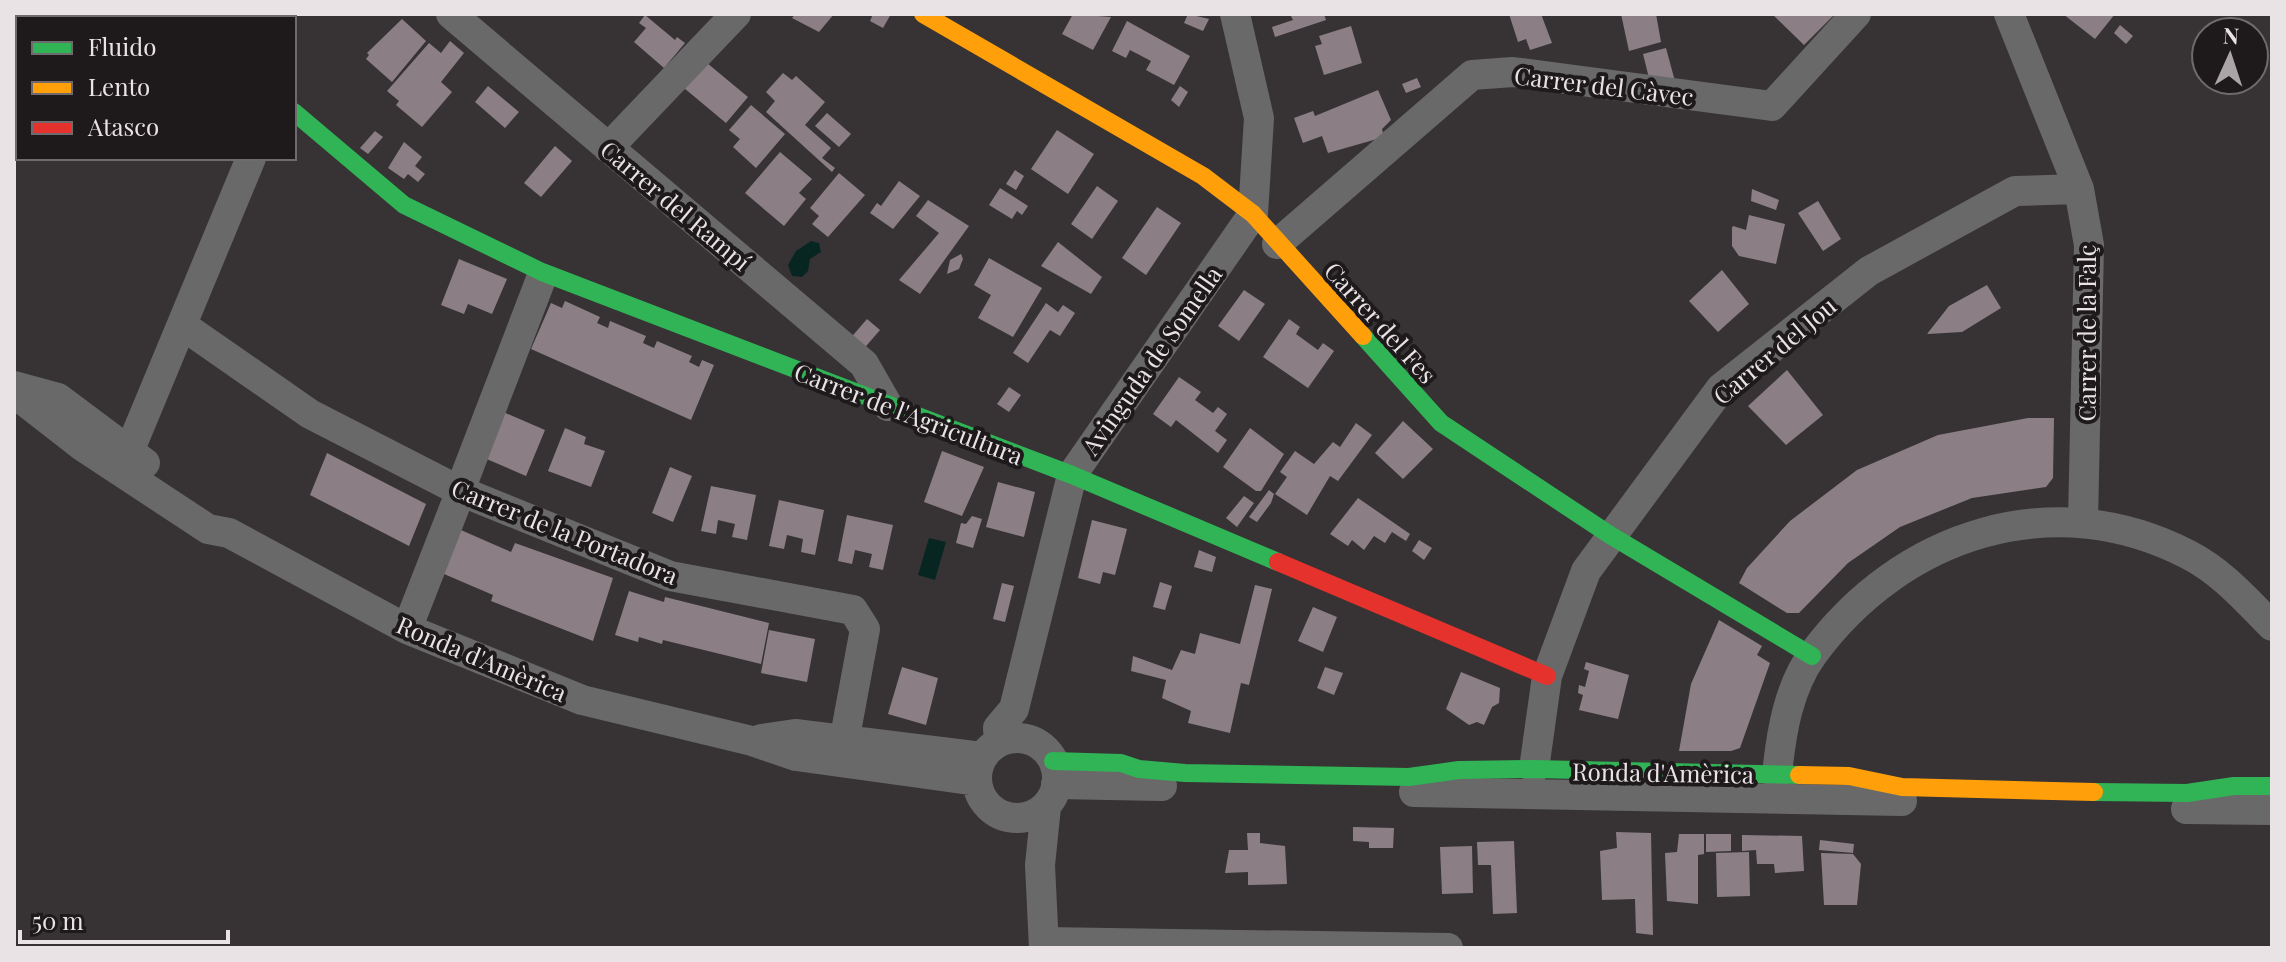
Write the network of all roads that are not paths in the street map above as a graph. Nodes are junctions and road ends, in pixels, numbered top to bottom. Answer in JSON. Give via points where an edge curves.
{"nodes":[{"id":1,"x":451,"y":14,"type":"edge"},
{"id":2,"x":736,"y":14,"type":"edge"},
{"id":3,"x":923,"y":14,"type":"edge"},
{"id":4,"x":1235,"y":14,"type":"edge"},
{"id":5,"x":1856,"y":14,"type":"edge"},
{"id":6,"x":2009,"y":14,"type":"edge"},
{"id":7,"x":298,"y":120,"type":"edge"},
{"id":8,"x":608,"y":148,"type":"junction"},
{"id":9,"x":250,"y":160,"type":"edge"},
{"id":10,"x":2079,"y":189,"type":"junction"},
{"id":11,"x":1253,"y":214,"type":"junction"},
{"id":12,"x":1277,"y":244,"type":"junction"},
{"id":13,"x":541,"y":279,"type":"dead end"},
{"id":14,"x":182,"y":325,"type":"junction"},
{"id":15,"x":14,"y":386,"type":"edge"},
{"id":16,"x":14,"y":393,"type":"edge"},
{"id":17,"x":888,"y":406,"type":"junction"},
{"id":18,"x":125,"y":462,"type":"junction"},
{"id":19,"x":1072,"y":475,"type":"junction"},
{"id":20,"x":465,"y":477,"type":"dead end"},
{"id":21,"x":455,"y":506,"type":"dead end"},
{"id":22,"x":2083,"y":522,"type":"junction"},
{"id":23,"x":1610,"y":535,"type":"junction"},
{"id":24,"x":2272,"y":626,"type":"edge"},
{"id":25,"x":407,"y":629,"type":"junction"},
{"id":26,"x":1812,"y":656,"type":"junction"},
{"id":27,"x":1547,"y":676,"type":"junction"},
{"id":28,"x":752,"y":741,"type":"junction"},
{"id":29,"x":844,"y":742,"type":"junction"},
{"id":30,"x":999,"y":745,"type":"junction"},
{"id":31,"x":1534,"y":769,"type":"junction"},
{"id":32,"x":1777,"y":775,"type":"junction"},
{"id":33,"x":2272,"y":786,"type":"edge"},
{"id":34,"x":1044,"y":793,"type":"junction"},
{"id":35,"x":2272,"y":810,"type":"edge"},
{"id":36,"x":1044,"y":945,"type":"edge"},
{"id":37,"x":1448,"y":948,"type":"edge"}],
"edges":[{"from":1,"to":8,"type":"street","name":"Carrer del Rampí"},
{"from":2,"to":8,"type":"street"},
{"from":3,"to":11,"type":"street","name":"Carrer del Fes","via":[[1203,176]]},
{"from":4,"to":11,"type":"street","via":[[1259,118]]},
{"from":5,"to":12,"type":"street","name":"Carrer del Càvec","via":[[1772,106],[1513,72],[1472,75]]},
{"from":6,"to":10,"type":"street","name":"Carrer de la Falç"},
{"from":7,"to":17,"type":"street","name":"Carrer de l'Agricultura","via":[[404,205],[542,272]]},
{"from":8,"to":17,"type":"street","name":"Carrer del Rampí","via":[[864,364]]},
{"from":9,"to":14,"type":"street"},
{"from":10,"to":22,"type":"street","name":"Carrer de la Falç","via":[[2089,245]]},
{"from":10,"to":23,"type":"street","name":"Carrer del Jou","via":[[2015,191],[1869,271],[1721,388]]},
{"from":11,"to":12,"type":"street","name":"Carrer del Fes"},
{"from":11,"to":19,"type":"street","name":"Avinguda de Somella"},
{"from":12,"to":23,"type":"street","name":"Carrer del Fes","via":[[1441,423]]},
{"from":13,"to":20,"type":"street"},
{"from":14,"to":18,"type":"street"},
{"from":14,"to":29,"type":"street","name":"Carrer de la Portadora","via":[[310,414],[460,491],[670,576],[853,610],[865,629]]},
{"from":15,"to":18,"type":"street","name":"Ronda d'Amèrica","via":[[58,398]]},
{"from":16,"to":18,"type":"street","name":"Ronda d'Amèrica","via":[[55,426]]},
{"from":17,"to":19,"type":"street","name":"Carrer de l'Agricultura"},
{"from":18,"to":25,"type":"street","name":"Ronda d'Amèrica","via":[[205,504],[229,533]]},
{"from":19,"to":27,"type":"street","name":"Carrer de l'Agricultura"},
{"from":19,"to":30,"type":"street","name":"Avinguda de Somella"},
{"from":21,"to":25,"type":"street"},
{"from":22,"to":24,"type":"street","via":[[2139,534],[2190,555],[2225,578]]},
{"from":22,"to":26,"type":"street","via":[[2051,521],[1974,534],[1917,557],[1871,590]]},
{"from":23,"to":26,"type":"street","name":"Carrer del Fes"},
{"from":23,"to":27,"type":"street","name":"Carrer del Jou","via":[[1586,571]]},
{"from":25,"to":28,"type":"street","name":"Ronda d'Amèrica","via":[[582,700]]},
{"from":26,"to":32,"type":"street","via":[[1781,730]]},
{"from":27,"to":31,"type":"street","name":"Carrer del Jou"},
{"from":28,"to":29,"type":"street","name":"Ronda d'Amèrica","via":[[795,734]]},
{"from":28,"to":30,"type":"street","name":"Ronda d'Amèrica","via":[[796,756]]},
{"from":29,"to":30,"type":"street","name":"Ronda d'Amèrica"},
{"from":30,"to":34,"type":"street","via":[[1042,746]]},
{"from":30,"to":34,"type":"street","name":"Ronda d'Amèrica","via":[[976,788],[984,804],[994,813]]},
{"from":31,"to":32,"type":"street","name":"Ronda d'Amèrica"},
{"from":31,"to":34,"type":"street","name":"Ronda d'Amèrica","via":[[1409,777],[1185,773],[1121,763]]},
{"from":32,"to":33,"type":"street","name":"Ronda d'Amèrica","via":[[1993,790],[2187,793]]},
{"from":34,"to":35,"type":"street","name":"Ronda d'Amèrica"},
{"from":34,"to":36,"type":"street","via":[[1024,837],[1040,865]]},
{"from":36,"to":37,"type":"street"}]}
